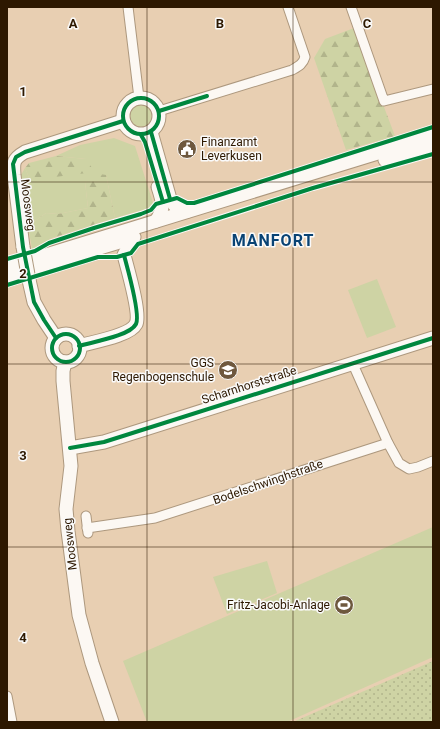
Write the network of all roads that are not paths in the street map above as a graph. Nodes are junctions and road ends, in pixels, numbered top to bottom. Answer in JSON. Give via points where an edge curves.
{"nodes":[{"id":1,"x":128,"y":7,"type":"edge"},
{"id":2,"x":288,"y":7,"type":"edge"},
{"id":3,"x":351,"y":7,"type":"edge"},
{"id":4,"x":433,"y":89,"type":"edge"},
{"id":5,"x":139,"y":98,"type":"junction"},
{"id":6,"x":159,"y":111,"type":"junction"},
{"id":7,"x":123,"y":121,"type":"junction"},
{"id":8,"x":146,"y":133,"type":"junction"},
{"id":9,"x":433,"y":136,"type":"edge"},
{"id":10,"x":433,"y":146,"type":"edge"},
{"id":11,"x":188,"y":211,"type":"junction"},
{"id":12,"x":156,"y":221,"type":"junction"},
{"id":13,"x":134,"y":237,"type":"junction"},
{"id":14,"x":105,"y":246,"type":"junction"},
{"id":15,"x":124,"y":255,"type":"junction"},
{"id":16,"x":7,"y":267,"type":"edge"},
{"id":17,"x":7,"y":276,"type":"edge"},
{"id":18,"x":56,"y":338,"type":"junction"},
{"id":19,"x":433,"y":338,"type":"edge"},
{"id":20,"x":79,"y":346,"type":"junction"},
{"id":21,"x":65,"y":362,"type":"junction"},
{"id":22,"x":352,"y":362,"type":"junction"},
{"id":23,"x":388,"y":442,"type":"junction"},
{"id":24,"x":70,"y":448,"type":"junction"},
{"id":25,"x":433,"y":461,"type":"edge"},
{"id":26,"x":86,"y":516,"type":"dead end"},
{"id":27,"x":7,"y":696,"type":"edge"},
{"id":28,"x":12,"y":722,"type":"edge"},
{"id":29,"x":112,"y":722,"type":"edge"}],
"edges":[{"from":1,"to":5,"type":"street"},
{"from":2,"to":6,"type":"street","via":[[305,57],[304,62],[292,70]]},
{"from":3,"to":4,"type":"street","via":[[384,102]]},
{"from":5,"to":6,"type":"street","via":[[153,102]]},
{"from":5,"to":7,"type":"street","via":[[126,106]]},
{"from":6,"to":8,"type":"street","via":[[157,125]]},
{"from":7,"to":8,"type":"street","via":[[130,131]]},
{"from":7,"to":18,"type":"street","name":"Moosweg","bridge":true,"via":[[25,152],[16,157],[13,164],[23,247],[34,302]]},
{"from":8,"to":11,"type":"street","via":[[170,199],[176,207]]},
{"from":8,"to":12,"type":"street","via":[[145,142],[163,202],[162,211]]},
{"from":9,"to":11,"type":"street"},
{"from":10,"to":13,"type":"street"},
{"from":11,"to":12,"type":"street"},
{"from":12,"to":16,"type":"street"},
{"from":13,"to":14,"type":"street"},
{"from":13,"to":15,"type":"street"},
{"from":14,"to":15,"type":"street"},
{"from":14,"to":17,"type":"street"},
{"from":15,"to":20,"type":"street","via":[[137,312],[136,324],[120,334]]},
{"from":18,"to":20,"type":"street","via":[[65,334],[70,335],[78,341]]},
{"from":18,"to":21,"type":"street","via":[[53,342],[53,353],[56,358]]},
{"from":19,"to":22,"type":"street","name":"Scharnhorststraße"},
{"from":20,"to":21,"type":"street","via":[[76,357]]},
{"from":21,"to":24,"type":"street","name":"Moosweg","via":[[63,381]]},
{"from":22,"to":23,"type":"street"},
{"from":22,"to":24,"type":"street","name":"Scharnhorststraße","via":[[104,442]]},
{"from":23,"to":25,"type":"street","via":[[399,463],[408,469]]},
{"from":23,"to":26,"type":"street","name":"Bodelschwinghstraße","via":[[155,518],[88,531]]},
{"from":24,"to":29,"type":"street","name":"Moosweg","via":[[66,509],[79,615]]},
{"from":27,"to":28,"type":"street"}]}
